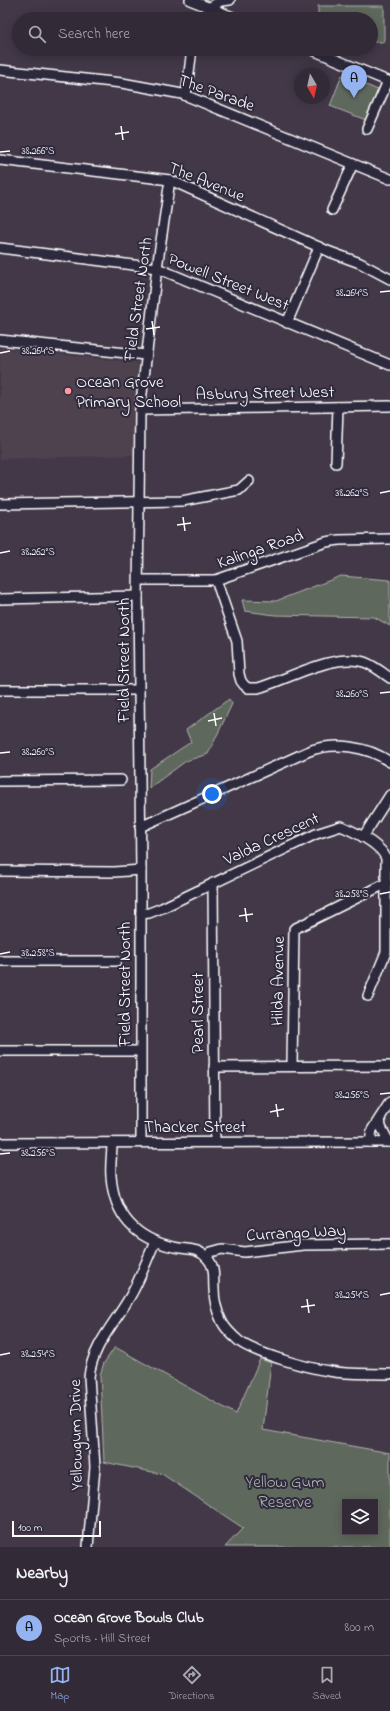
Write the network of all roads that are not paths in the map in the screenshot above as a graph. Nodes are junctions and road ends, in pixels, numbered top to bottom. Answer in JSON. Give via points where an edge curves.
{"nodes":[{"id":1,"x":190,"y":0,"type":"edge"},
{"id":2,"x":230,"y":0,"type":"edge"},
{"id":3,"x":210,"y":7,"type":"junction"},
{"id":4,"x":222,"y":12,"type":"edge"},
{"id":5,"x":191,"y":56,"type":"edge"},
{"id":6,"x":327,"y":56,"type":"edge"},
{"id":7,"x":0,"y":70,"type":"edge"},
{"id":8,"x":389,"y":82,"type":"edge"},
{"id":9,"x":186,"y":96,"type":"junction"},
{"id":10,"x":367,"y":129,"type":"dead end"},
{"id":11,"x":0,"y":160,"type":"edge"},
{"id":12,"x":353,"y":164,"type":"junction"},
{"id":13,"x":390,"y":179,"type":"edge"},
{"id":14,"x":170,"y":180,"type":"junction"},
{"id":15,"x":332,"y":210,"type":"dead end"},
{"id":16,"x":319,"y":247,"type":"junction"},
{"id":17,"x":0,"y":248,"type":"edge"},
{"id":18,"x":157,"y":268,"type":"junction"},
{"id":19,"x":390,"y":279,"type":"edge"},
{"id":20,"x":287,"y":323,"type":"junction"},
{"id":21,"x":0,"y":340,"type":"edge"},
{"id":22,"x":146,"y":355,"type":"junction"},
{"id":23,"x":390,"y":365,"type":"edge"},
{"id":24,"x":390,"y":406,"type":"edge"},
{"id":25,"x":338,"y":407,"type":"junction"},
{"id":26,"x":140,"y":410,"type":"junction"},
{"id":27,"x":336,"y":463,"type":"dead end"},
{"id":28,"x":249,"y":481,"type":"dead end"},
{"id":29,"x":139,"y":502,"type":"junction"},
{"id":30,"x":0,"y":504,"type":"edge"},
{"id":31,"x":390,"y":539,"type":"edge"},
{"id":32,"x":139,"y":580,"type":"junction"},
{"id":33,"x":216,"y":580,"type":"junction"},
{"id":34,"x":138,"y":596,"type":"junction"},
{"id":35,"x":0,"y":598,"type":"edge"},
{"id":36,"x":390,"y":678,"type":"edge"},
{"id":37,"x":0,"y":690,"type":"edge"},
{"id":38,"x":139,"y":690,"type":"junction"},
{"id":39,"x":390,"y":762,"type":"edge"},
{"id":40,"x":120,"y":780,"type":"dead end"},
{"id":41,"x":0,"y":781,"type":"edge"},
{"id":42,"x":390,"y":795,"type":"edge"},
{"id":43,"x":140,"y":828,"type":"junction"},
{"id":44,"x":363,"y":837,"type":"junction"},
{"id":45,"x":141,"y":870,"type":"junction"},
{"id":46,"x":0,"y":871,"type":"edge"},
{"id":47,"x":213,"y":883,"type":"junction"},
{"id":48,"x":387,"y":883,"type":"junction"},
{"id":49,"x":141,"y":914,"type":"junction"},
{"id":50,"x":0,"y":961,"type":"edge"},
{"id":51,"x":116,"y":961,"type":"dead end"},
{"id":52,"x":368,"y":996,"type":"dead end"},
{"id":53,"x":0,"y":1051,"type":"edge"},
{"id":54,"x":140,"y":1051,"type":"junction"},
{"id":55,"x":292,"y":1066,"type":"junction"},
{"id":56,"x":390,"y":1066,"type":"edge"},
{"id":57,"x":214,"y":1067,"type":"junction"},
{"id":58,"x":390,"y":1102,"type":"edge"},
{"id":59,"x":380,"y":1118,"type":"junction"},
{"id":60,"x":141,"y":1142,"type":"junction"},
{"id":61,"x":215,"y":1142,"type":"junction"},
{"id":62,"x":370,"y":1142,"type":"junction"},
{"id":63,"x":390,"y":1142,"type":"edge"},
{"id":64,"x":0,"y":1143,"type":"edge"},
{"id":65,"x":112,"y":1143,"type":"junction"},
{"id":66,"x":155,"y":1242,"type":"junction"},
{"id":67,"x":390,"y":1244,"type":"edge"},
{"id":68,"x":206,"y":1257,"type":"junction"},
{"id":69,"x":390,"y":1374,"type":"edge"},
{"id":70,"x":88,"y":1547,"type":"edge"}],
"edges":[{"from":1,"to":3,"type":"street"},
{"from":2,"to":3,"type":"street","via":[[221,1]]},
{"from":3,"to":4,"type":"street"},
{"from":5,"to":9,"type":"street"},
{"from":6,"to":8,"type":"street"},
{"from":7,"to":9,"type":"street","name":"The Parade","via":[[122,83]]},
{"from":8,"to":10,"type":"street"},
{"from":9,"to":12,"type":"street","name":"The Parade"},
{"from":11,"to":14,"type":"street","name":"The Avenue"},
{"from":12,"to":13,"type":"street","name":"The Parade"},
{"from":12,"to":15,"type":"street"},
{"from":14,"to":16,"type":"street","name":"The Avenue"},
{"from":14,"to":18,"type":"street","name":"Field Street North"},
{"from":16,"to":19,"type":"street","name":"The Avenue","via":[[360,263]]},
{"from":16,"to":20,"type":"street"},
{"from":17,"to":18,"type":"street","name":"Powell Street West"},
{"from":18,"to":20,"type":"street","name":"Powell Street West"},
{"from":18,"to":22,"type":"street","name":"Field Street North"},
{"from":20,"to":23,"type":"street","name":"Powell Street West"},
{"from":21,"to":22,"type":"street"},
{"from":22,"to":26,"type":"street","name":"Field Street North"},
{"from":24,"to":25,"type":"street","name":"Asbury Street West"},
{"from":25,"to":26,"type":"street","name":"Asbury Street West"},
{"from":25,"to":27,"type":"street"},
{"from":26,"to":29,"type":"street","name":"Field Street North"},
{"from":28,"to":29,"type":"street","via":[[239,490],[182,501]]},
{"from":29,"to":30,"type":"street"},
{"from":29,"to":32,"type":"street","name":"Field Street North"},
{"from":31,"to":33,"type":"street","name":"Kalinga Road","via":[[326,542]]},
{"from":32,"to":33,"type":"street","name":"Kalinga Road"},
{"from":32,"to":34,"type":"street","name":"Field Street North"},
{"from":33,"to":36,"type":"street","via":[[238,642],[240,674],[248,688],[258,688],[318,665],[345,660],[363,661]]},
{"from":34,"to":35,"type":"street"},
{"from":34,"to":38,"type":"street","name":"Field Street North"},
{"from":37,"to":38,"type":"street"},
{"from":38,"to":43,"type":"street","name":"Field Street North"},
{"from":39,"to":43,"type":"street","via":[[368,752],[341,746],[324,746]]},
{"from":40,"to":41,"type":"street"},
{"from":42,"to":44,"type":"street"},
{"from":43,"to":45,"type":"street","name":"Field Street North"},
{"from":44,"to":47,"type":"street","name":"Valda Crescent","via":[[341,826],[333,827]]},
{"from":44,"to":48,"type":"street","name":"Valda Crescent","via":[[384,853]]},
{"from":45,"to":46,"type":"street"},
{"from":45,"to":49,"type":"street","name":"Field Street North"},
{"from":47,"to":49,"type":"street","name":"Valda Crescent","via":[[155,911]]},
{"from":47,"to":57,"type":"street","name":"Pearl Street"},
{"from":48,"to":52,"type":"street","name":"Valda Crescent","via":[[386,952]]},
{"from":48,"to":55,"type":"street","name":"Hilda Avenue","via":[[294,929]]},
{"from":49,"to":54,"type":"street","name":"Field Street North"},
{"from":50,"to":51,"type":"street"},
{"from":53,"to":54,"type":"street"},
{"from":54,"to":60,"type":"street","name":"Field Street North"},
{"from":55,"to":56,"type":"street"},
{"from":55,"to":57,"type":"street"},
{"from":57,"to":61,"type":"street","name":"Pearl Street"},
{"from":58,"to":59,"type":"street"},
{"from":59,"to":62,"type":"street","via":[[371,1133]]},
{"from":59,"to":63,"type":"street","via":[[381,1127]]},
{"from":60,"to":61,"type":"street","name":"Thacker Street"},
{"from":60,"to":65,"type":"street","name":"Thacker Street"},
{"from":61,"to":62,"type":"street","name":"Thacker Street"},
{"from":62,"to":63,"type":"street","name":"Thacker Street"},
{"from":64,"to":65,"type":"street","name":"Thacker Street"},
{"from":65,"to":66,"type":"street","via":[[111,1175],[114,1197],[136,1231]]},
{"from":66,"to":68,"type":"street","via":[[177,1248],[195,1249]]},
{"from":66,"to":70,"type":"street","name":"Yellowgum Drive","via":[[133,1292],[96,1349],[91,1363],[89,1377],[95,1467]]},
{"from":67,"to":68,"type":"street","name":"Currango Way","via":[[303,1245],[245,1252],[222,1250],[211,1252]]},
{"from":68,"to":69,"type":"street","via":[[214,1273],[217,1310],[230,1333],[249,1347],[282,1359],[329,1371]]}]}
